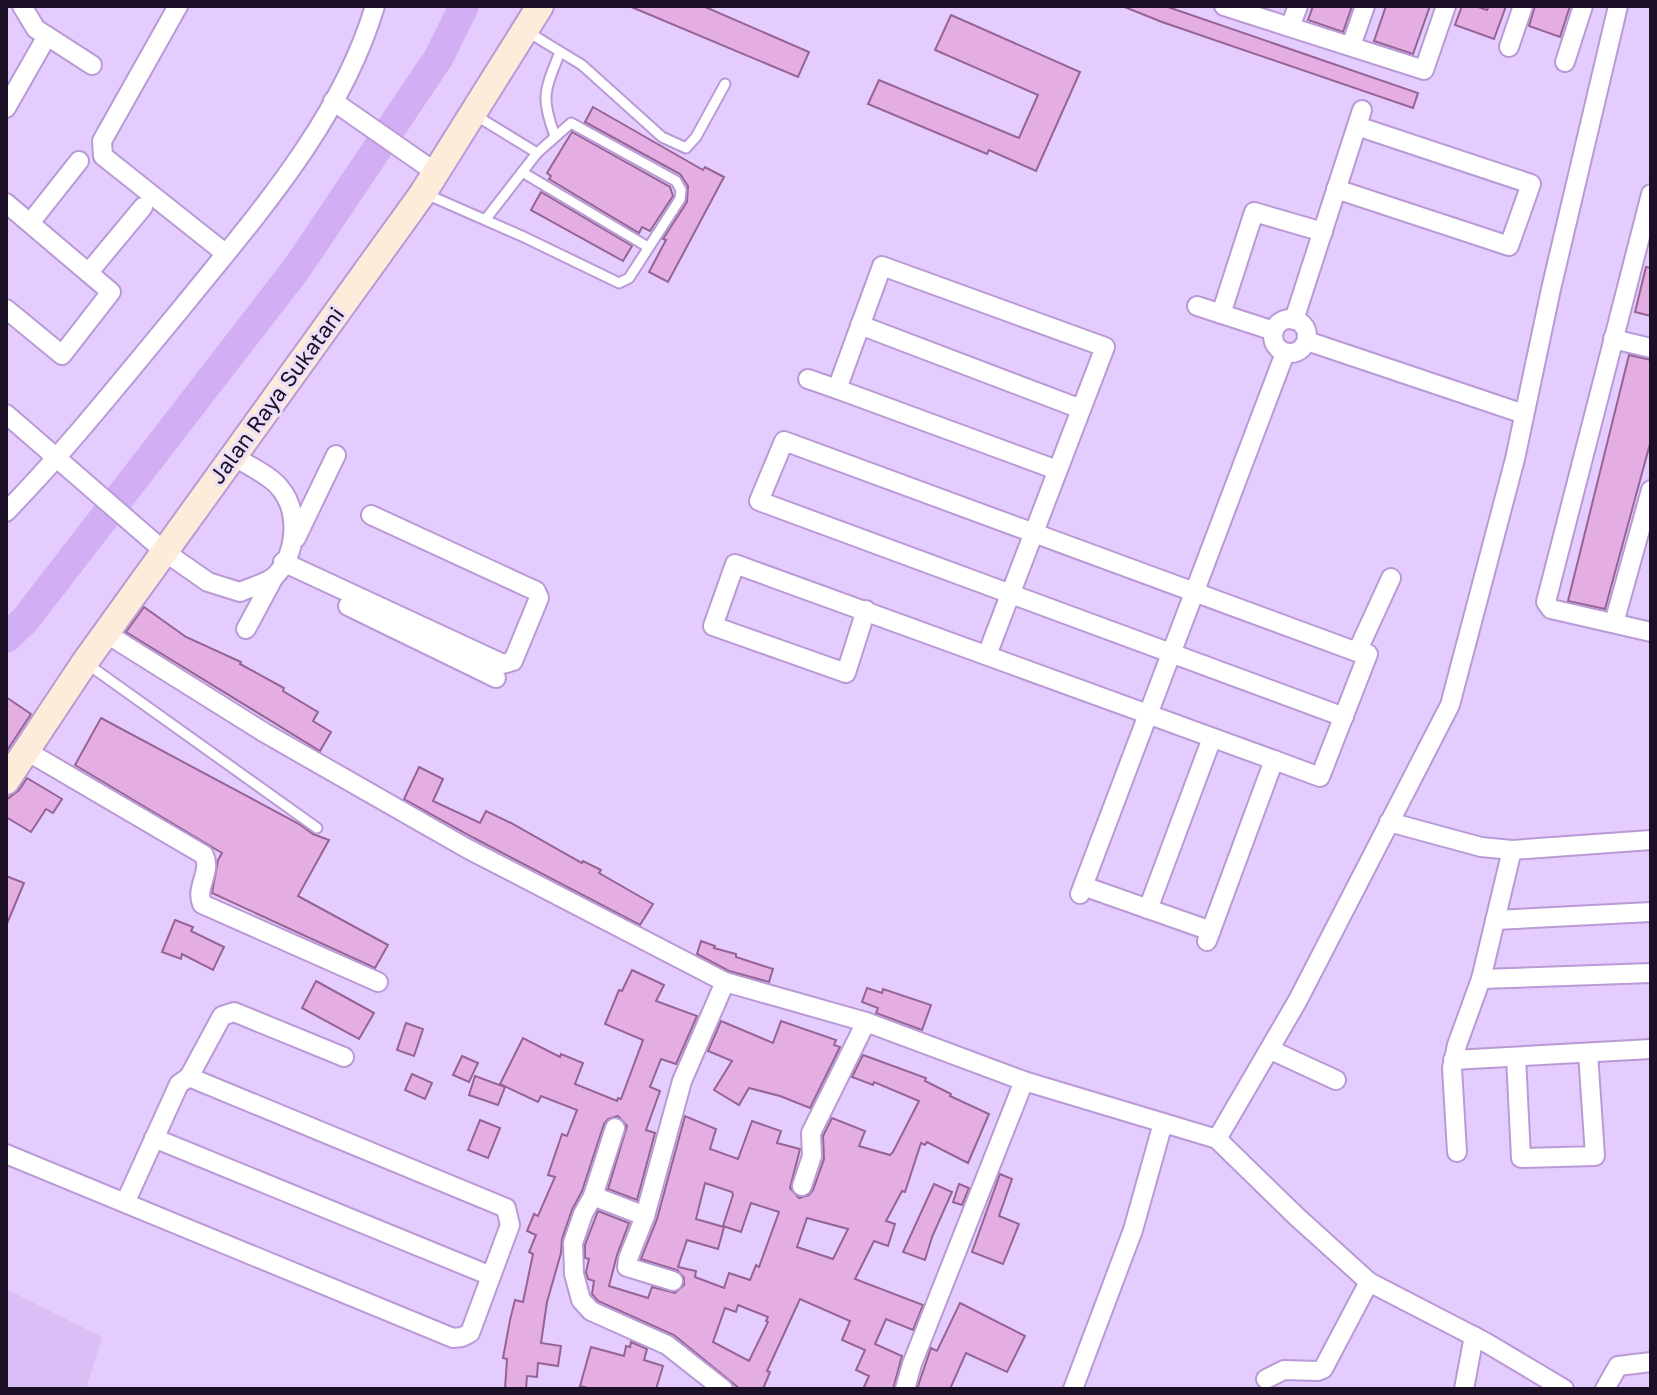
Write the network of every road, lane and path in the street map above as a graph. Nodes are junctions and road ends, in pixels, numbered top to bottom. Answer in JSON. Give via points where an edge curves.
{"nodes":[{"id":1,"x":22,"y":6,"type":"edge"},
{"id":2,"x":178,"y":6,"type":"edge"},
{"id":3,"x":375,"y":6,"type":"edge"},
{"id":4,"x":540,"y":6,"type":"edge"},
{"id":5,"x":1227,"y":6,"type":"edge"},
{"id":6,"x":1298,"y":6,"type":"edge"},
{"id":7,"x":1365,"y":6,"type":"edge"},
{"id":8,"x":1446,"y":6,"type":"edge"},
{"id":9,"x":1523,"y":6,"type":"edge"},
{"id":10,"x":1583,"y":6,"type":"edge"},
{"id":11,"x":1618,"y":6,"type":"edge"},
{"id":12,"x":1290,"y":27,"type":"junction"},
{"id":13,"x":525,"y":31,"type":"junction"},
{"id":14,"x":47,"y":36,"type":"junction"},
{"id":15,"x":1351,"y":46,"type":"junction"},
{"id":16,"x":1509,"y":47,"type":"dead end"},
{"id":17,"x":560,"y":52,"type":"junction"},
{"id":18,"x":1565,"y":62,"type":"dead end"},
{"id":19,"x":92,"y":65,"type":"dead end"},
{"id":20,"x":725,"y":84,"type":"dead end"},
{"id":21,"x":333,"y":101,"type":"junction"},
{"id":22,"x":6,"y":108,"type":"edge"},
{"id":23,"x":474,"y":114,"type":"junction"},
{"id":24,"x":555,"y":136,"type":"junction"},
{"id":25,"x":537,"y":153,"type":"junction"},
{"id":26,"x":79,"y":161,"type":"dead end"},
{"id":27,"x":522,"y":172,"type":"junction"},
{"id":28,"x":429,"y":182,"type":"junction"},
{"id":29,"x":1336,"y":189,"type":"junction"},
{"id":30,"x":1651,"y":194,"type":"edge"},
{"id":31,"x":6,"y":203,"type":"edge"},
{"id":32,"x":143,"y":207,"type":"dead end"},
{"id":33,"x":485,"y":220,"type":"junction"},
{"id":34,"x":30,"y":223,"type":"junction"},
{"id":35,"x":1323,"y":232,"type":"junction"},
{"id":36,"x":648,"y":247,"type":"junction"},
{"id":37,"x":225,"y":253,"type":"junction"},
{"id":38,"x":89,"y":272,"type":"junction"},
{"id":39,"x":1197,"y":306,"type":"dead end"},
{"id":40,"x":6,"y":309,"type":"edge"},
{"id":41,"x":1221,"y":314,"type":"junction"},
{"id":42,"x":1294,"y":320,"type":"junction"},
{"id":43,"x":860,"y":325,"type":"junction"},
{"id":44,"x":1274,"y":331,"type":"junction"},
{"id":45,"x":1613,"y":339,"type":"junction"},
{"id":46,"x":1307,"y":341,"type":"junction"},
{"id":47,"x":1651,"y":348,"type":"edge"},
{"id":48,"x":1285,"y":353,"type":"junction"},
{"id":49,"x":808,"y":379,"type":"dead end"},
{"id":50,"x":837,"y":389,"type":"junction"},
{"id":51,"x":1081,"y":409,"type":"junction"},
{"id":52,"x":6,"y":414,"type":"edge"},
{"id":53,"x":1524,"y":414,"type":"junction"},
{"id":54,"x":336,"y":455,"type":"dead end"},
{"id":55,"x":233,"y":456,"type":"junction"},
{"id":56,"x":58,"y":459,"type":"junction"},
{"id":57,"x":1057,"y":470,"type":"junction"},
{"id":58,"x":1651,"y":493,"type":"edge"},
{"id":59,"x":6,"y":512,"type":"edge"},
{"id":60,"x":371,"y":515,"type":"dead end"},
{"id":61,"x":1033,"y":533,"type":"junction"},
{"id":62,"x":165,"y":552,"type":"junction"},
{"id":63,"x":1642,"y":561,"type":"edge"},
{"id":64,"x":281,"y":565,"type":"junction"},
{"id":65,"x":1391,"y":578,"type":"dead end"},
{"id":66,"x":1195,"y":592,"type":"junction"},
{"id":67,"x":1012,"y":594,"type":"junction"},
{"id":68,"x":866,"y":610,"type":"junction"},
{"id":69,"x":1614,"y":623,"type":"junction"},
{"id":70,"x":246,"y":629,"type":"dead end"},
{"id":71,"x":1651,"y":632,"type":"edge"},
{"id":72,"x":107,"y":634,"type":"junction"},
{"id":73,"x":1357,"y":652,"type":"junction"},
{"id":74,"x":1171,"y":654,"type":"junction"},
{"id":75,"x":987,"y":655,"type":"junction"},
{"id":76,"x":85,"y":662,"type":"junction"},
{"id":77,"x":496,"y":678,"type":"dead end"},
{"id":78,"x":1148,"y":715,"type":"junction"},
{"id":79,"x":1344,"y":717,"type":"junction"},
{"id":80,"x":1212,"y":738,"type":"junction"},
{"id":81,"x":25,"y":750,"type":"junction"},
{"id":82,"x":1274,"y":760,"type":"junction"},
{"id":83,"x":6,"y":781,"type":"edge"},
{"id":84,"x":1389,"y":822,"type":"junction"},
{"id":85,"x":317,"y":828,"type":"dead end"},
{"id":86,"x":1651,"y":840,"type":"edge"},
{"id":87,"x":1512,"y":850,"type":"junction"},
{"id":88,"x":1148,"y":909,"type":"junction"},
{"id":89,"x":1651,"y":912,"type":"edge"},
{"id":90,"x":1495,"y":920,"type":"junction"},
{"id":91,"x":1651,"y":973,"type":"edge"},
{"id":92,"x":1481,"y":979,"type":"junction"},
{"id":93,"x":378,"y":982,"type":"dead end"},
{"id":94,"x":725,"y":982,"type":"junction"},
{"id":95,"x":866,"y":1022,"type":"junction"},
{"id":96,"x":1651,"y":1049,"type":"edge"},
{"id":97,"x":1271,"y":1050,"type":"junction"},
{"id":98,"x":1588,"y":1053,"type":"junction"},
{"id":99,"x":344,"y":1057,"type":"dead end"},
{"id":100,"x":1516,"y":1057,"type":"junction"},
{"id":101,"x":1453,"y":1060,"type":"junction"},
{"id":102,"x":189,"y":1077,"type":"junction"},
{"id":103,"x":1336,"y":1080,"type":"dead end"},
{"id":104,"x":1024,"y":1081,"type":"junction"},
{"id":105,"x":1163,"y":1123,"type":"junction"},
{"id":106,"x":615,"y":1128,"type":"dead end"},
{"id":107,"x":154,"y":1138,"type":"junction"},
{"id":108,"x":1217,"y":1139,"type":"junction"},
{"id":109,"x":1457,"y":1152,"type":"dead end"},
{"id":110,"x":6,"y":1154,"type":"edge"},
{"id":111,"x":802,"y":1186,"type":"dead end"},
{"id":112,"x":593,"y":1196,"type":"junction"},
{"id":113,"x":125,"y":1203,"type":"junction"},
{"id":114,"x":645,"y":1216,"type":"junction"},
{"id":115,"x":491,"y":1276,"type":"junction"},
{"id":116,"x":673,"y":1281,"type":"dead end"},
{"id":117,"x":1369,"y":1282,"type":"junction"},
{"id":118,"x":1474,"y":1336,"type":"junction"},
{"id":119,"x":1651,"y":1362,"type":"edge"},
{"id":120,"x":1266,"y":1379,"type":"dead end"},
{"id":121,"x":723,"y":1389,"type":"edge"},
{"id":122,"x":905,"y":1389,"type":"edge"},
{"id":123,"x":1073,"y":1389,"type":"edge"},
{"id":124,"x":1464,"y":1389,"type":"edge"},
{"id":125,"x":1564,"y":1389,"type":"edge"},
{"id":126,"x":1605,"y":1389,"type":"edge"}],
"edges":[{"from":1,"to":14,"type":"street","via":[[29,21]]},
{"from":2,"to":37,"type":"street","via":[[101,149],[103,156]]},
{"from":3,"to":21,"type":"street"},
{"from":4,"to":13,"type":"main road","name":"Jalan Raya Sukatani"},
{"from":5,"to":12,"type":"street"},
{"from":6,"to":12,"type":"street"},
{"from":7,"to":15,"type":"street"},
{"from":8,"to":15,"type":"street","via":[[1424,70]]},
{"from":9,"to":16,"type":"street"},
{"from":10,"to":18,"type":"street"},
{"from":11,"to":53,"type":"street"},
{"from":12,"to":15,"type":"street"},
{"from":13,"to":17,"type":"lane"},
{"from":13,"to":23,"type":"main road","name":"Jalan Raya Sukatani"},
{"from":14,"to":19,"type":"street"},
{"from":14,"to":22,"type":"street"},
{"from":17,"to":20,"type":"lane","via":[[582,65],[662,137],[686,148]]},
{"from":17,"to":24,"type":"lane","via":[[545,108]]},
{"from":21,"to":28,"type":"street","via":[[413,156]]},
{"from":21,"to":37,"type":"street","via":[[282,184]]},
{"from":23,"to":25,"type":"lane"},
{"from":23,"to":28,"type":"main road","name":"Jalan Raya Sukatani"},
{"from":24,"to":25,"type":"lane"},
{"from":24,"to":36,"type":"lane","via":[[574,123],[678,183],[681,195]]},
{"from":25,"to":27,"type":"lane"},
{"from":26,"to":34,"type":"street"},
{"from":27,"to":33,"type":"lane"},
{"from":27,"to":36,"type":"lane"},
{"from":28,"to":33,"type":"lane"},
{"from":28,"to":55,"type":"main road","name":"Jalan Raya Sukatani"},
{"from":29,"to":29,"type":"street","via":[[1509,246],[1531,184],[1359,118]]},
{"from":29,"to":35,"type":"street"},
{"from":30,"to":45,"type":"street"},
{"from":31,"to":34,"type":"street"},
{"from":32,"to":38,"type":"street"},
{"from":33,"to":36,"type":"lane","via":[[619,283],[629,278]]},
{"from":34,"to":38,"type":"street"},
{"from":35,"to":41,"type":"street","via":[[1254,212]]},
{"from":35,"to":42,"type":"street"},
{"from":37,"to":56,"type":"street"},
{"from":38,"to":40,"type":"street","via":[[111,292],[62,355]]},
{"from":39,"to":41,"type":"street"},
{"from":41,"to":44,"type":"street"},
{"from":42,"to":44,"type":"street","via":[[1279,323]]},
{"from":42,"to":46,"type":"street","via":[[1304,325]]},
{"from":43,"to":50,"type":"street"},
{"from":43,"to":51,"type":"street"},
{"from":43,"to":51,"type":"street","via":[[882,266],[1105,347]]},
{"from":44,"to":48,"type":"street","via":[[1273,342]]},
{"from":45,"to":47,"type":"street"},
{"from":45,"to":69,"type":"street","via":[[1546,602],[1551,609]]},
{"from":46,"to":48,"type":"street","via":[[1302,350]]},
{"from":46,"to":53,"type":"street"},
{"from":48,"to":66,"type":"street"},
{"from":49,"to":50,"type":"street"},
{"from":50,"to":57,"type":"street"},
{"from":51,"to":57,"type":"street"},
{"from":52,"to":56,"type":"street"},
{"from":53,"to":84,"type":"street","via":[[1450,705]]},
{"from":54,"to":64,"type":"street"},
{"from":55,"to":62,"type":"main road","name":"Jalan Raya Sukatani"},
{"from":55,"to":64,"type":"street","via":[[280,487],[294,515]]},
{"from":56,"to":59,"type":"street"},
{"from":56,"to":62,"type":"street"},
{"from":57,"to":61,"type":"street"},
{"from":58,"to":63,"type":"street"},
{"from":60,"to":64,"type":"street","via":[[536,591],[539,598],[513,661],[503,664]]},
{"from":61,"to":66,"type":"street"},
{"from":61,"to":67,"type":"street"},
{"from":61,"to":67,"type":"street","via":[[784,441],[759,501]]},
{"from":62,"to":64,"type":"street","via":[[208,582],[240,592]]},
{"from":62,"to":72,"type":"main road","name":"Jalan Raya Sukatani"},
{"from":63,"to":69,"type":"street"},
{"from":64,"to":70,"type":"street"},
{"from":64,"to":77,"type":"street"},
{"from":65,"to":73,"type":"street"},
{"from":66,"to":73,"type":"street"},
{"from":66,"to":74,"type":"street"},
{"from":67,"to":74,"type":"street"},
{"from":67,"to":75,"type":"street"},
{"from":68,"to":68,"type":"street","via":[[735,564],[713,626],[846,673]]},
{"from":68,"to":75,"type":"street"},
{"from":69,"to":71,"type":"street"},
{"from":72,"to":76,"type":"main road","name":"Jalan Raya Sukatani"},
{"from":72,"to":94,"type":"street","via":[[265,733],[468,849]]},
{"from":73,"to":79,"type":"street","via":[[1368,654]]},
{"from":74,"to":78,"type":"street"},
{"from":74,"to":79,"type":"street"},
{"from":75,"to":78,"type":"street"},
{"from":76,"to":81,"type":"main road","name":"Jalan Raya Sukatani"},
{"from":76,"to":85,"type":"lane"},
{"from":78,"to":80,"type":"street"},
{"from":78,"to":88,"type":"street","via":[[1082,890]]},
{"from":79,"to":82,"type":"street","via":[[1320,777]]},
{"from":80,"to":82,"type":"street"},
{"from":80,"to":88,"type":"street"},
{"from":81,"to":83,"type":"main road","name":"Jalan Raya Sukatani"},
{"from":81,"to":93,"type":"street","via":[[204,855],[208,864],[199,895],[202,904]]},
{"from":82,"to":88,"type":"street","via":[[1209,936]]},
{"from":84,"to":87,"type":"street"},
{"from":84,"to":97,"type":"street"},
{"from":86,"to":87,"type":"street"},
{"from":87,"to":90,"type":"street"},
{"from":89,"to":90,"type":"street"},
{"from":90,"to":92,"type":"street"},
{"from":91,"to":92,"type":"street"},
{"from":92,"to":101,"type":"street"},
{"from":94,"to":95,"type":"street"},
{"from":94,"to":114,"type":"street","via":[[682,1081]]},
{"from":95,"to":104,"type":"street"},
{"from":95,"to":111,"type":"street","via":[[811,1133],[812,1156]]},
{"from":96,"to":98,"type":"street"},
{"from":97,"to":103,"type":"street"},
{"from":97,"to":108,"type":"street"},
{"from":98,"to":100,"type":"street"},
{"from":98,"to":100,"type":"street","via":[[1595,1156],[1521,1158]]},
{"from":99,"to":102,"type":"street","via":[[234,1012],[222,1016]]},
{"from":100,"to":101,"type":"street"},
{"from":101,"to":109,"type":"street"},
{"from":102,"to":107,"type":"street","via":[[179,1084]]},
{"from":102,"to":115,"type":"street","via":[[506,1208],[510,1225]]},
{"from":104,"to":105,"type":"street"},
{"from":104,"to":122,"type":"street"},
{"from":105,"to":108,"type":"street"},
{"from":105,"to":123,"type":"street","via":[[1133,1230]]},
{"from":106,"to":112,"type":"street"},
{"from":107,"to":113,"type":"street"},
{"from":107,"to":115,"type":"street"},
{"from":108,"to":117,"type":"street"},
{"from":110,"to":113,"type":"street"},
{"from":112,"to":114,"type":"street"},
{"from":112,"to":121,"type":"street","via":[[573,1243],[581,1300],[591,1311],[667,1345]]},
{"from":113,"to":115,"type":"street","via":[[453,1338],[470,1333]]},
{"from":114,"to":116,"type":"street","via":[[627,1267]]},
{"from":117,"to":118,"type":"street"},
{"from":117,"to":120,"type":"street","via":[[1323,1369],[1284,1370]]},
{"from":118,"to":124,"type":"street"},
{"from":118,"to":125,"type":"street"},
{"from":119,"to":126,"type":"street","via":[[1618,1366]]}]}
